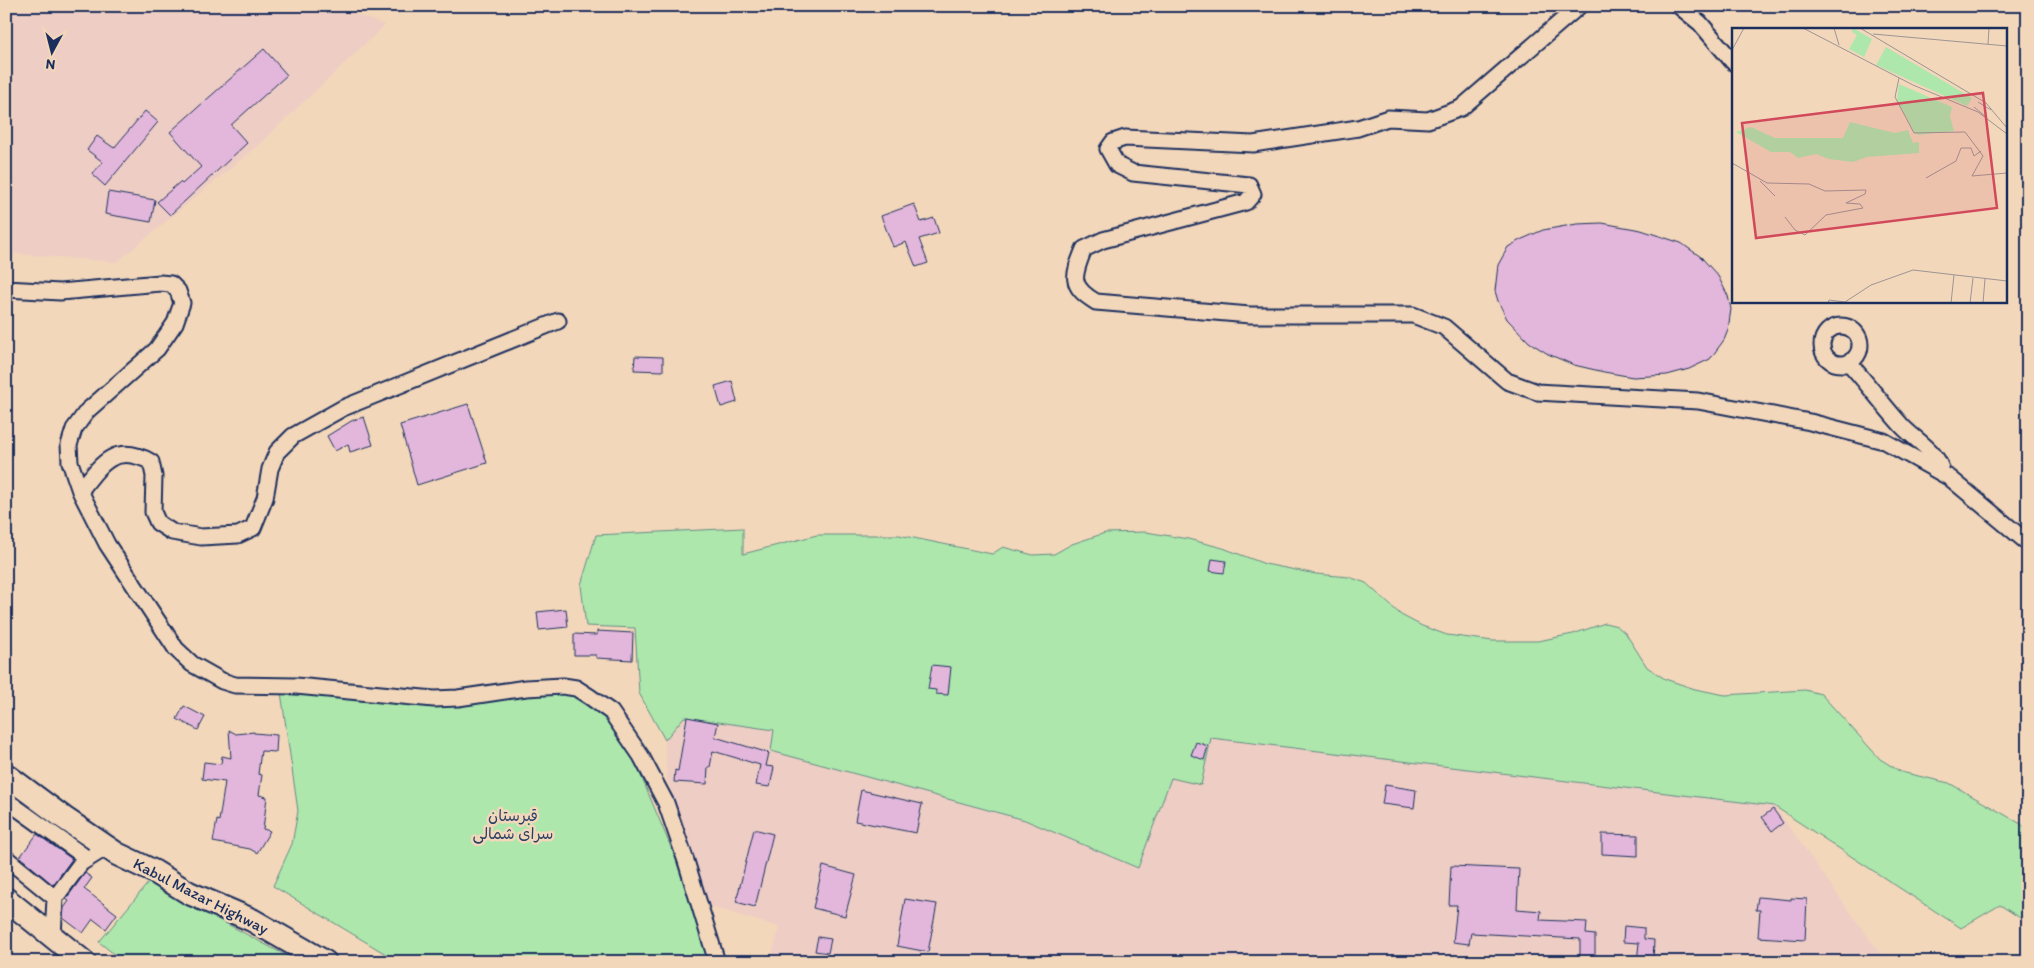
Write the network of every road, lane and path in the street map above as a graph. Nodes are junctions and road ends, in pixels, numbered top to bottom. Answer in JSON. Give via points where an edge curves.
{"nodes":[{"id":1,"x":1579,"y":6,"type":"edge"},
{"id":2,"x":1679,"y":6,"type":"edge"},
{"id":3,"x":1732,"y":61,"type":"edge"},
{"id":4,"x":6,"y":289,"type":"edge"},
{"id":5,"x":558,"y":321,"type":"dead end"},
{"id":6,"x":1849,"y":362,"type":"dead end"},
{"id":7,"x":1942,"y":473,"type":"junction"},
{"id":8,"x":80,"y":491,"type":"junction"},
{"id":9,"x":2028,"y":543,"type":"edge"},
{"id":10,"x":6,"y":775,"type":"edge"},
{"id":11,"x":6,"y":792,"type":"edge"},
{"id":12,"x":98,"y":853,"type":"junction"},
{"id":13,"x":6,"y":858,"type":"edge"},
{"id":14,"x":6,"y":898,"type":"edge"},
{"id":15,"x":55,"y":898,"type":"junction"},
{"id":16,"x":53,"y":937,"type":"junction"},
{"id":17,"x":84,"y":962,"type":"edge"},
{"id":18,"x":325,"y":962,"type":"edge"},
{"id":19,"x":718,"y":962,"type":"edge"}],
"edges":[{"from":1,"to":7,"type":"street","via":[[1461,108],[1428,120],[1388,118],[1358,128],[1253,144],[1125,138],[1113,142],[1108,149],[1117,165],[1133,173],[1249,185],[1253,194],[1246,202],[1103,240],[1084,249],[1075,281],[1081,293],[1096,302],[1250,315],[1413,315],[1444,328],[1507,381],[1536,392],[1698,401],[1810,422],[1884,440]]},
{"from":2,"to":3,"type":"street","via":[[1700,23]]},
{"from":4,"to":8,"type":"street","via":[[60,292],[160,283],[171,284],[178,291],[182,303],[175,323],[157,349],[87,411],[74,428],[69,445],[70,462]]},
{"from":5,"to":8,"type":"street","via":[[343,408],[293,436],[277,452],[253,528],[238,535],[201,537],[172,532],[158,522],[153,512],[151,462],[137,455],[111,458],[96,470]]},
{"from":6,"to":7,"type":"street","via":[[1902,426],[1932,454],[1941,465]]},
{"from":7,"to":9,"type":"street"},
{"from":8,"to":19,"type":"street","via":[[107,544],[176,649],[192,664],[222,681],[434,699],[563,686],[576,688],[611,712],[641,756],[666,804]]},
{"from":10,"to":12,"type":"highway","name":"Kabul Mazar Highway","via":[[64,818]]},
{"from":11,"to":12,"type":"street","via":[[10,803]]},
{"from":12,"to":15,"type":"street","via":[[81,863]]},
{"from":12,"to":18,"type":"highway","name":"Kabul Mazar Highway","via":[[155,872],[189,894],[252,920]]},
{"from":13,"to":15,"type":"street"},
{"from":14,"to":16,"type":"highway"},
{"from":15,"to":16,"type":"street"},
{"from":16,"to":17,"type":"highway"}]}
